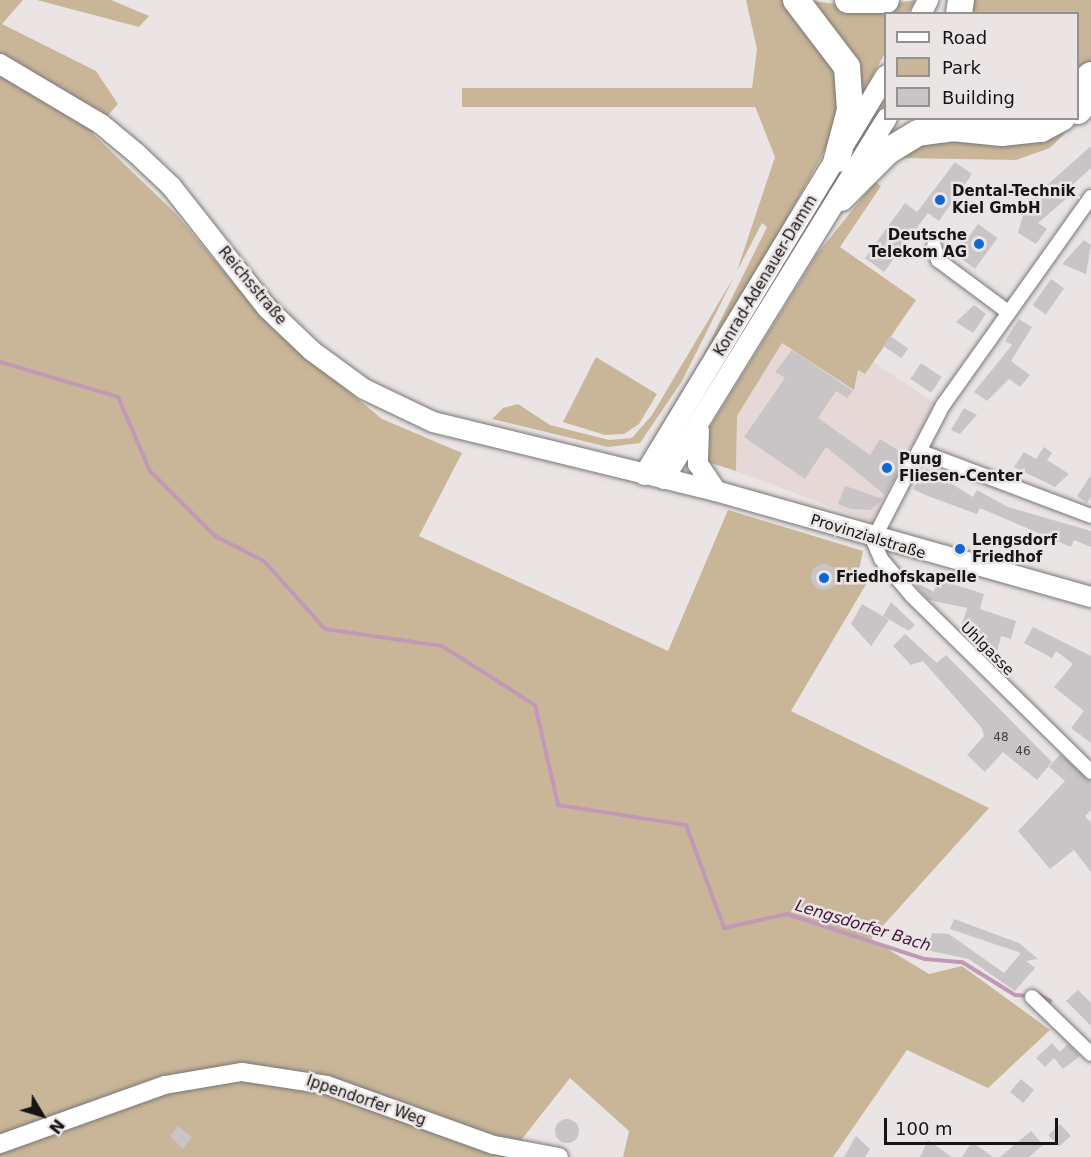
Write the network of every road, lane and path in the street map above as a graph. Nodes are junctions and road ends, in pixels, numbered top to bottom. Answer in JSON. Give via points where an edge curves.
{"nodes":[{"id":1,"x":796,"y":0,"type":"edge"},
{"id":2,"x":848,"y":0,"type":"edge"},
{"id":3,"x":886,"y":0,"type":"edge"},
{"id":4,"x":0,"y":64,"type":"edge"},
{"id":5,"x":1091,"y":75,"type":"edge"},
{"id":6,"x":884,"y":78,"type":"edge"},
{"id":7,"x":1079,"y":84,"type":"edge"},
{"id":8,"x":1091,"y":97,"type":"edge"},
{"id":9,"x":1079,"y":109,"type":"edge"},
{"id":10,"x":886,"y":120,"type":"edge"},
{"id":11,"x":1058,"y":120,"type":"edge"},
{"id":12,"x":837,"y":159,"type":"junction"},
{"id":13,"x":1091,"y":197,"type":"edge"},
{"id":14,"x":842,"y":198,"type":"junction"},
{"id":15,"x":934,"y":246,"type":"dead end"},
{"id":16,"x":1008,"y":312,"type":"junction"},
{"id":17,"x":701,"y":426,"type":"junction"},
{"id":18,"x":919,"y":451,"type":"junction"},
{"id":19,"x":644,"y":475,"type":"junction"},
{"id":20,"x":664,"y":479,"type":"junction"},
{"id":21,"x":716,"y":491,"type":"junction"},
{"id":22,"x":1091,"y":516,"type":"edge"},
{"id":23,"x":873,"y":540,"type":"junction"},
{"id":24,"x":1091,"y":597,"type":"edge"},
{"id":25,"x":1091,"y":772,"type":"edge"},
{"id":26,"x":1032,"y":997,"type":"dead end"},
{"id":27,"x":1091,"y":1054,"type":"edge"},
{"id":28,"x":0,"y":1144,"type":"edge"},
{"id":29,"x":559,"y":1157,"type":"edge"}],
"edges":[{"from":1,"to":12,"type":"highway","via":[[847,68],[850,110]]},
{"from":2,"to":3,"type":"highway"},
{"from":4,"to":19,"type":"main road","name":"Reichsstraße","via":[[101,124],[136,153],[171,186],[267,308],[312,351],[364,389],[433,422]]},
{"from":5,"to":7,"type":"highway"},
{"from":6,"to":12,"type":"main road","name":"Konrad-Adenauer-Damm"},
{"from":8,"to":9,"type":"highway"},
{"from":10,"to":14,"type":"main road","name":"Konrad-Adenauer-Damm"},
{"from":11,"to":14,"type":"highway","via":[[1041,129],[1002,133],[952,128],[918,133],[888,151]]},
{"from":12,"to":19,"type":"main road","name":"Konrad-Adenauer-Damm"},
{"from":13,"to":16,"type":"street"},
{"from":14,"to":17,"type":"main road","name":"Konrad-Adenauer-Damm"},
{"from":15,"to":16,"type":"street","via":[[938,260]]},
{"from":16,"to":18,"type":"street","via":[[943,405]]},
{"from":17,"to":20,"type":"main road","name":"Konrad-Adenauer-Damm"},
{"from":17,"to":21,"type":"main road","via":[[696,455]]},
{"from":18,"to":22,"type":"street"},
{"from":18,"to":23,"type":"street"},
{"from":19,"to":20,"type":"main road","name":"Provinzialstraße"},
{"from":20,"to":21,"type":"main road","name":"Provinzialstraße"},
{"from":21,"to":23,"type":"main road","name":"Provinzialstraße"},
{"from":23,"to":24,"type":"main road","name":"Provinzialstraße"},
{"from":23,"to":25,"type":"street","name":"Uhlgasse","via":[[881,559],[912,596]]},
{"from":26,"to":27,"type":"street"},
{"from":28,"to":29,"type":"street","name":"Ippendorfer Weg","via":[[165,1085],[242,1072],[327,1084],[494,1145]]}]}
